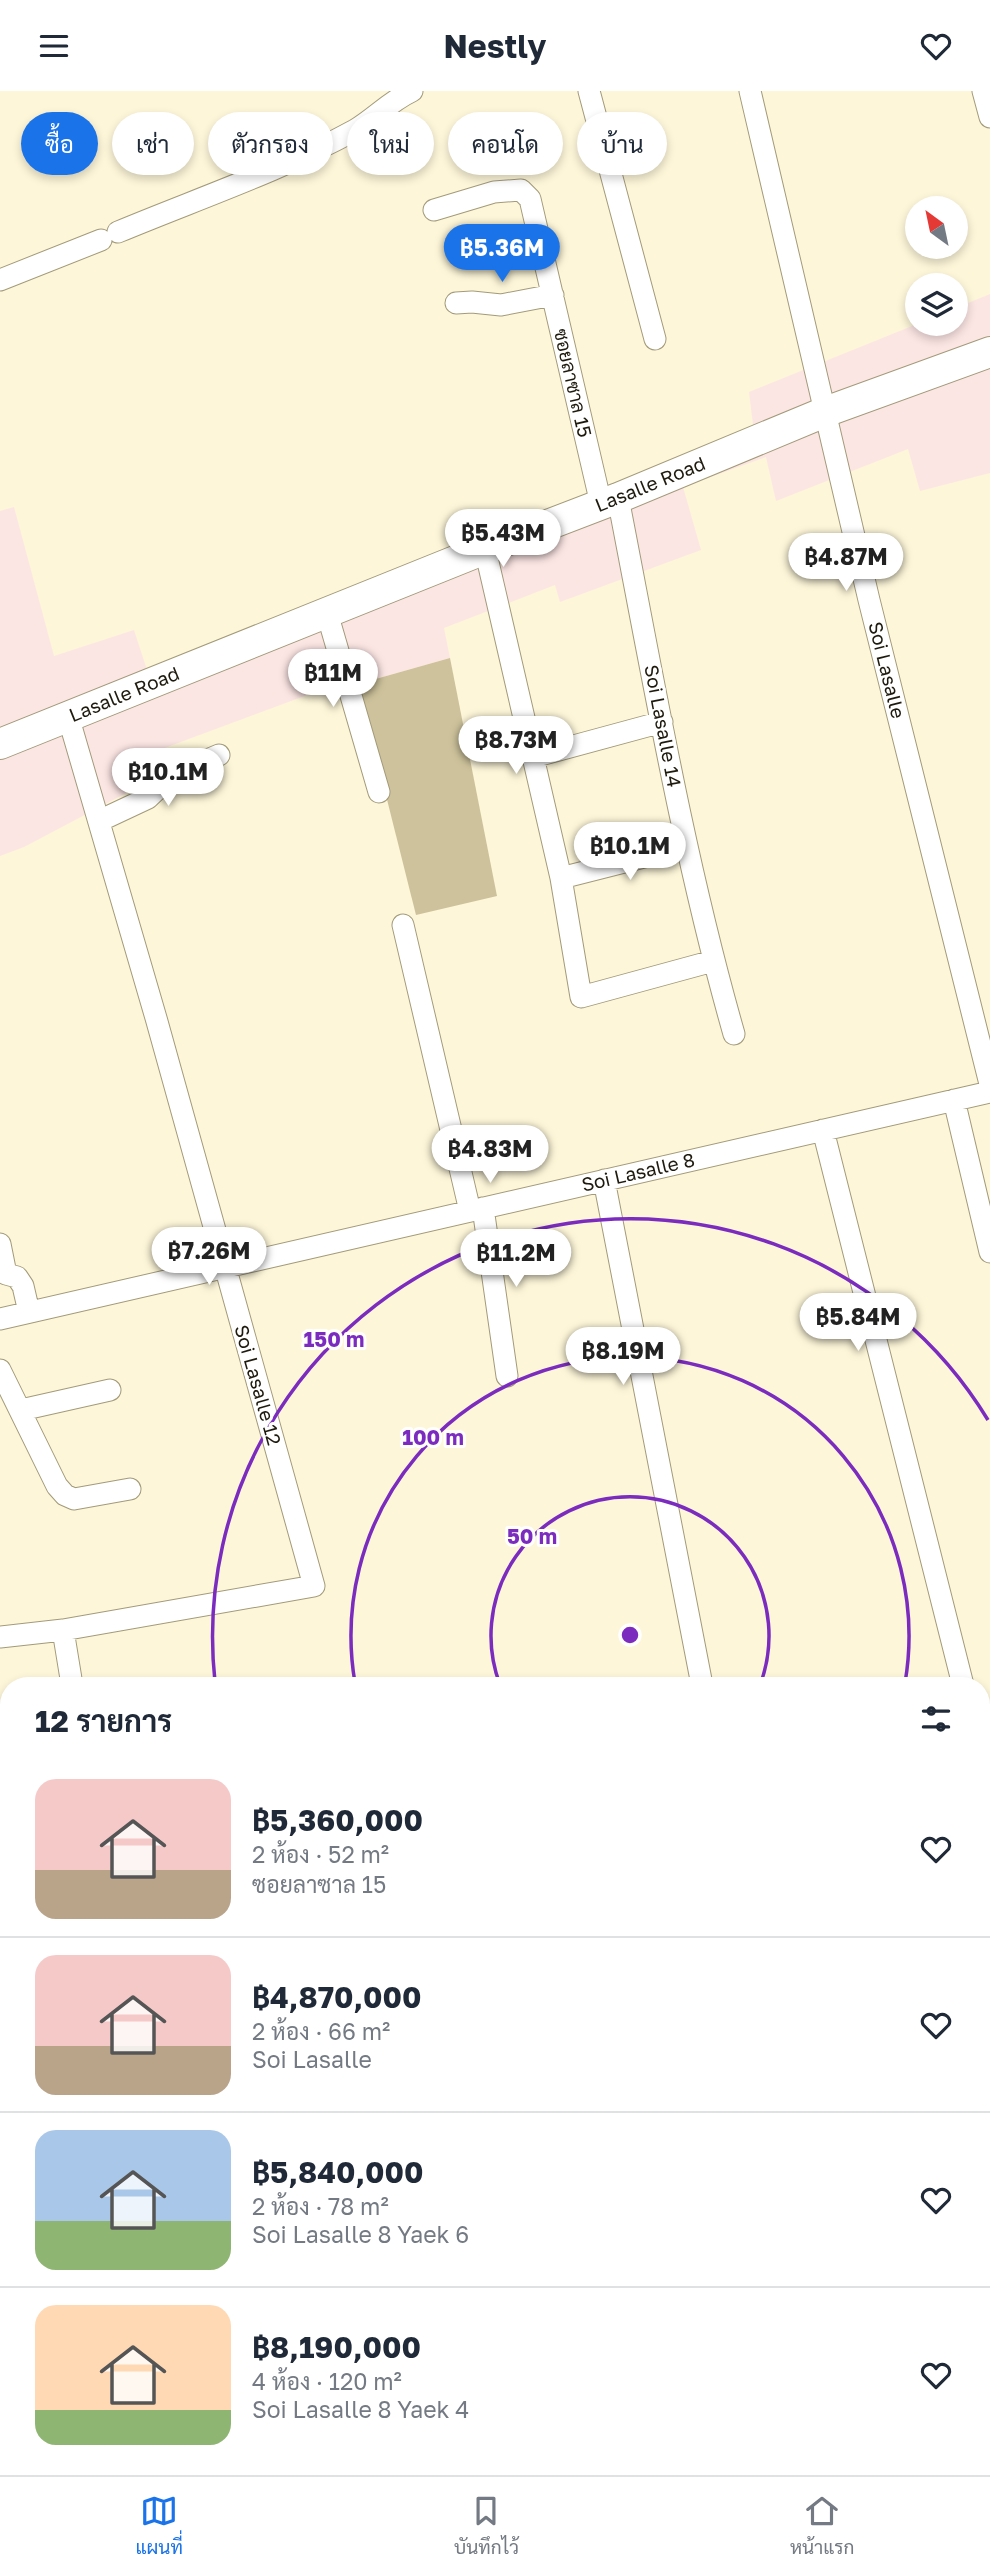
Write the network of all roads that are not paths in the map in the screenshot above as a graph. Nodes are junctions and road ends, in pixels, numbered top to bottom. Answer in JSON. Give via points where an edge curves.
{"nodes":[{"id":1,"x":412,"y":91,"type":"edge"},
{"id":2,"x":589,"y":91,"type":"edge"},
{"id":3,"x":750,"y":91,"type":"edge"},
{"id":4,"x":983,"y":91,"type":"edge"},
{"id":5,"x":990,"y":117,"type":"edge"},
{"id":6,"x":434,"y":210,"type":"dead end"},
{"id":7,"x":0,"y":279,"type":"edge"},
{"id":8,"x":552,"y":295,"type":"junction"},
{"id":9,"x":456,"y":303,"type":"dead end"},
{"id":10,"x":656,"y":339,"type":"dead end"},
{"id":11,"x":990,"y":352,"type":"edge"},
{"id":12,"x":825,"y":412,"type":"junction"},
{"id":13,"x":610,"y":501,"type":"junction"},
{"id":14,"x":485,"y":548,"type":"junction"},
{"id":15,"x":327,"y":613,"type":"junction"},
{"id":16,"x":68,"y":716,"type":"junction"},
{"id":17,"x":662,"y":722,"type":"junction"},
{"id":18,"x":0,"y":744,"type":"edge"},
{"id":19,"x":219,"y":755,"type":"dead end"},
{"id":20,"x":533,"y":757,"type":"junction"},
{"id":21,"x":379,"y":792,"type":"dead end"},
{"id":22,"x":99,"y":821,"type":"junction"},
{"id":23,"x":687,"y":846,"type":"junction"},
{"id":24,"x":561,"y":878,"type":"junction"},
{"id":25,"x":403,"y":925,"type":"dead end"},
{"id":26,"x":713,"y":961,"type":"junction"},
{"id":27,"x":734,"y":1034,"type":"dead end"},
{"id":28,"x":990,"y":1084,"type":"edge"},
{"id":29,"x":990,"y":1092,"type":"edge"},
{"id":30,"x":954,"y":1100,"type":"junction"},
{"id":31,"x":823,"y":1130,"type":"junction"},
{"id":32,"x":604,"y":1180,"type":"junction"},
{"id":33,"x":477,"y":1209,"type":"junction"},
{"id":34,"x":0,"y":1244,"type":"edge"},
{"id":35,"x":990,"y":1252,"type":"edge"},
{"id":36,"x":226,"y":1268,"type":"junction"},
{"id":37,"x":3,"y":1277,"type":"edge"},
{"id":38,"x":29,"y":1312,"type":"junction"},
{"id":39,"x":0,"y":1318,"type":"edge"},
{"id":40,"x":0,"y":1370,"type":"edge"},
{"id":41,"x":507,"y":1376,"type":"dead end"},
{"id":42,"x":110,"y":1390,"type":"dead end"},
{"id":43,"x":21,"y":1411,"type":"junction"},
{"id":44,"x":130,"y":1489,"type":"dead end"},
{"id":45,"x":63,"y":1630,"type":"junction"},
{"id":46,"x":0,"y":1637,"type":"edge"},
{"id":47,"x":71,"y":1677,"type":"edge"},
{"id":48,"x":700,"y":1677,"type":"edge"},
{"id":49,"x":961,"y":1677,"type":"edge"}],
"edges":[{"from":1,"to":7,"type":"street","via":[[357,128],[274,168]]},
{"from":2,"to":10,"type":"street"},
{"from":3,"to":12,"type":"street","name":"Soi Lasalle"},
{"from":4,"to":5,"type":"street"},
{"from":6,"to":8,"type":"street","name":"ซอยลาซาล 15","via":[[495,192],[524,191],[530,199]]},
{"from":8,"to":9,"type":"street","via":[[501,305]]},
{"from":8,"to":13,"type":"street","name":"ซอยลาซาล 15"},
{"from":11,"to":12,"type":"street","name":"Lasalle Road"},
{"from":12,"to":13,"type":"street","name":"Lasalle Road"},
{"from":12,"to":28,"type":"street","name":"Soi Lasalle"},
{"from":13,"to":14,"type":"street","name":"Lasalle Road"},
{"from":13,"to":17,"type":"street","name":"Soi Lasalle 14"},
{"from":14,"to":15,"type":"street","name":"Lasalle Road"},
{"from":14,"to":20,"type":"street"},
{"from":15,"to":16,"type":"street","name":"Lasalle Road"},
{"from":15,"to":21,"type":"street"},
{"from":16,"to":18,"type":"street","name":"Lasalle Road"},
{"from":16,"to":22,"type":"street","name":"Soi Lasalle 12"},
{"from":17,"to":20,"type":"street"},
{"from":17,"to":23,"type":"street","name":"Soi Lasalle 14"},
{"from":19,"to":22,"type":"street","via":[[172,775],[148,798]]},
{"from":20,"to":24,"type":"street"},
{"from":22,"to":36,"type":"street","name":"Soi Lasalle 12"},
{"from":23,"to":24,"type":"street"},
{"from":23,"to":26,"type":"street","name":"Soi Lasalle 14"},
{"from":24,"to":26,"type":"street","via":[[581,997]]},
{"from":25,"to":33,"type":"street"},
{"from":26,"to":27,"type":"street","name":"Soi Lasalle 14"},
{"from":29,"to":30,"type":"street","name":"Soi Lasalle 8"},
{"from":30,"to":31,"type":"street","name":"Soi Lasalle 8"},
{"from":30,"to":35,"type":"street"},
{"from":31,"to":32,"type":"street","name":"Soi Lasalle 8"},
{"from":31,"to":49,"type":"street"},
{"from":32,"to":33,"type":"street","name":"Soi Lasalle 8"},
{"from":32,"to":48,"type":"street"},
{"from":33,"to":36,"type":"street","name":"Soi Lasalle 8"},
{"from":33,"to":41,"type":"street"},
{"from":34,"to":37,"type":"street"},
{"from":36,"to":38,"type":"street","name":"Soi Lasalle 8"},
{"from":36,"to":45,"type":"street","name":"Soi Lasalle 12","via":[[314,1586]]},
{"from":37,"to":38,"type":"street","via":[[17,1277]]},
{"from":38,"to":39,"type":"street","name":"Soi Lasalle 8"},
{"from":40,"to":43,"type":"street"},
{"from":42,"to":43,"type":"street"},
{"from":43,"to":44,"type":"street","via":[[65,1495],[74,1499]]},
{"from":45,"to":46,"type":"street","name":"Soi Lasalle 12"},
{"from":45,"to":47,"type":"street"}]}
